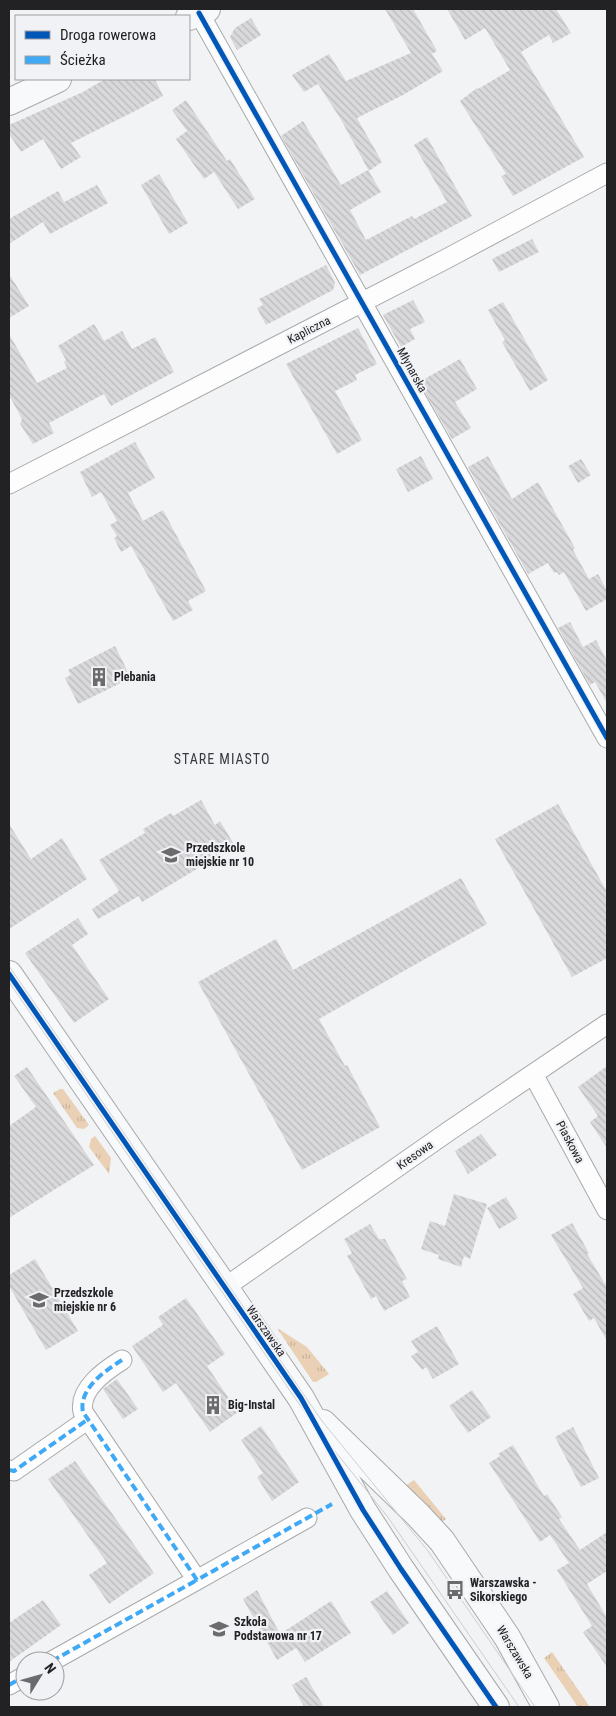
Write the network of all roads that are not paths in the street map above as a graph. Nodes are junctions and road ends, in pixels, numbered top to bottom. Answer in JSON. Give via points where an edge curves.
{"nodes":[{"id":1,"x":198,"y":13,"type":"edge"},
{"id":2,"x":56,"y":80,"type":"edge"},
{"id":3,"x":9,"y":102,"type":"edge"},
{"id":4,"x":607,"y":173,"type":"edge"},
{"id":5,"x":363,"y":302,"type":"junction"},
{"id":6,"x":9,"y":484,"type":"edge"},
{"id":7,"x":607,"y":738,"type":"edge"},
{"id":8,"x":9,"y":974,"type":"edge"},
{"id":9,"x":607,"y":1024,"type":"edge"},
{"id":10,"x":534,"y":1074,"type":"junction"},
{"id":11,"x":607,"y":1210,"type":"edge"},
{"id":12,"x":224,"y":1288,"type":"junction"},
{"id":13,"x":122,"y":1360,"type":"dead end"},
{"id":14,"x":301,"y":1398,"type":"junction"},
{"id":15,"x":87,"y":1420,"type":"junction"},
{"id":16,"x":9,"y":1470,"type":"edge"},
{"id":17,"x":308,"y":1518,"type":"dead end"},
{"id":18,"x":196,"y":1580,"type":"junction"},
{"id":19,"x":65,"y":1654,"type":"edge"},
{"id":20,"x":496,"y":1707,"type":"edge"},
{"id":21,"x":546,"y":1707,"type":"edge"}],
"edges":[{"from":1,"to":5,"type":"street","name":"Młynarska"},
{"from":2,"to":3,"type":"street"},
{"from":4,"to":5,"type":"street","name":"Kapliczna"},
{"from":5,"to":6,"type":"street","name":"Kapliczna"},
{"from":5,"to":7,"type":"street","name":"Młynarska"},
{"from":8,"to":12,"type":"street","name":"Warszawska"},
{"from":9,"to":10,"type":"street","name":"Kresowa"},
{"from":10,"to":11,"type":"street","name":"Piaskowa"},
{"from":10,"to":12,"type":"street","name":"Kresowa"},
{"from":12,"to":14,"type":"street","name":"Warszawska"},
{"from":13,"to":15,"type":"street","via":[[96,1378],[83,1400],[81,1406]]},
{"from":14,"to":20,"type":"street","name":"Warszawska","via":[[362,1510]]},
{"from":14,"to":21,"type":"street","name":"Warszawska","via":[[442,1541],[507,1637]]},
{"from":15,"to":16,"type":"street","via":[[14,1470]]},
{"from":15,"to":18,"type":"street"},
{"from":17,"to":18,"type":"street"},
{"from":18,"to":19,"type":"street"}]}
